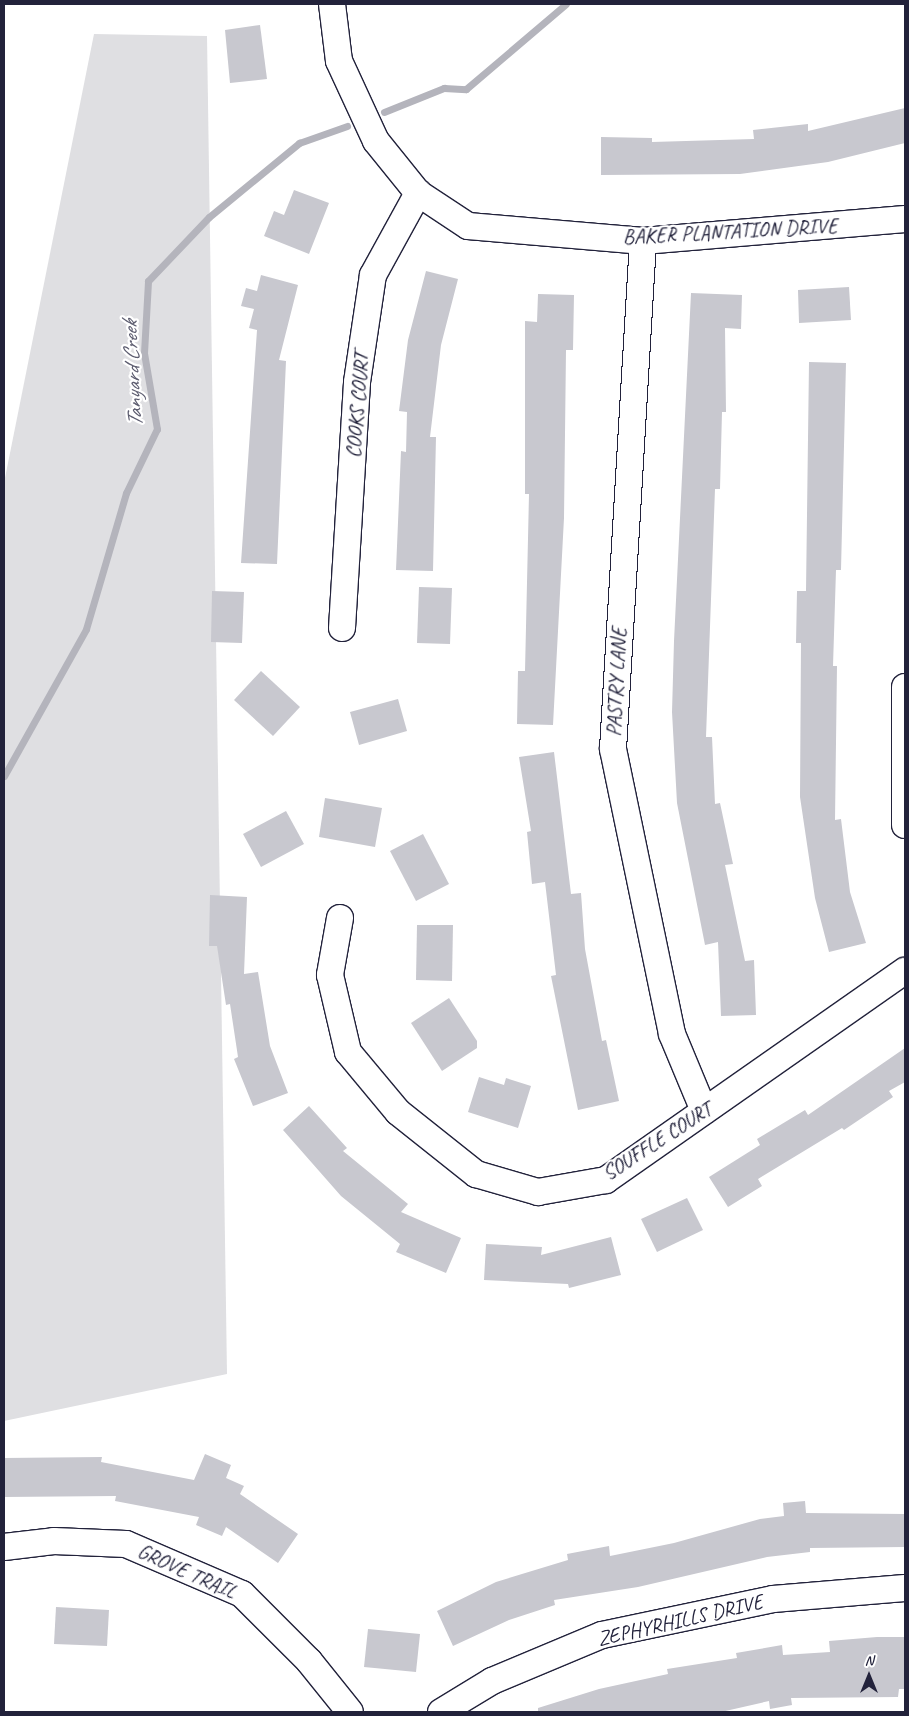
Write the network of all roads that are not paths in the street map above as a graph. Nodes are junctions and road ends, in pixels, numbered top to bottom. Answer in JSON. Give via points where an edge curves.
{"nodes":[{"id":1,"x":332,"y":4,"type":"edge"},
{"id":2,"x":418,"y":194,"type":"junction"},
{"id":3,"x":905,"y":220,"type":"edge"},
{"id":4,"x":643,"y":241,"type":"junction"},
{"id":5,"x":342,"y":628,"type":"dead end"},
{"id":6,"x":905,"y":687,"type":"edge"},
{"id":7,"x":904,"y":736,"type":"edge"},
{"id":8,"x":905,"y":825,"type":"edge"},
{"id":9,"x":340,"y":918,"type":"dead end"},
{"id":10,"x":905,"y":971,"type":"edge"},
{"id":11,"x":704,"y":1111,"type":"junction"},
{"id":12,"x":4,"y":1547,"type":"edge"},
{"id":13,"x":905,"y":1588,"type":"edge"},
{"id":14,"x":350,"y":1712,"type":"edge"},
{"id":15,"x":440,"y":1712,"type":"edge"}],
"edges":[{"from":1,"to":2,"type":"street","name":"BAKER PLANTATION DRIVE","via":[[338,61],[376,141]]},
{"from":2,"to":4,"type":"street","name":"BAKER PLANTATION DRIVE","via":[[468,226]]},
{"from":2,"to":5,"type":"street","name":"COOKS COURT","via":[[373,275],[357,382]]},
{"from":3,"to":4,"type":"street","name":"BAKER PLANTATION DRIVE"},
{"from":4,"to":11,"type":"street","name":"PASTRY LANE","via":[[613,749],[672,1034]]},
{"from":6,"to":7,"type":"street"},
{"from":7,"to":8,"type":"street"},
{"from":9,"to":11,"type":"street","name":"SOUFFLE COURT","via":[[330,975],[348,1052],[398,1112],[476,1174],[538,1192],[606,1180]]},
{"from":10,"to":11,"type":"street","name":"SOUFFLE COURT"},
{"from":12,"to":14,"type":"street","name":"GROVE TRAIL","via":[[54,1541],[126,1544],[242,1594],[309,1661]]},
{"from":13,"to":15,"type":"street","name":"ZEPHYRHILLS DRIVE","via":[[773,1599],[602,1635],[492,1681]]}]}
